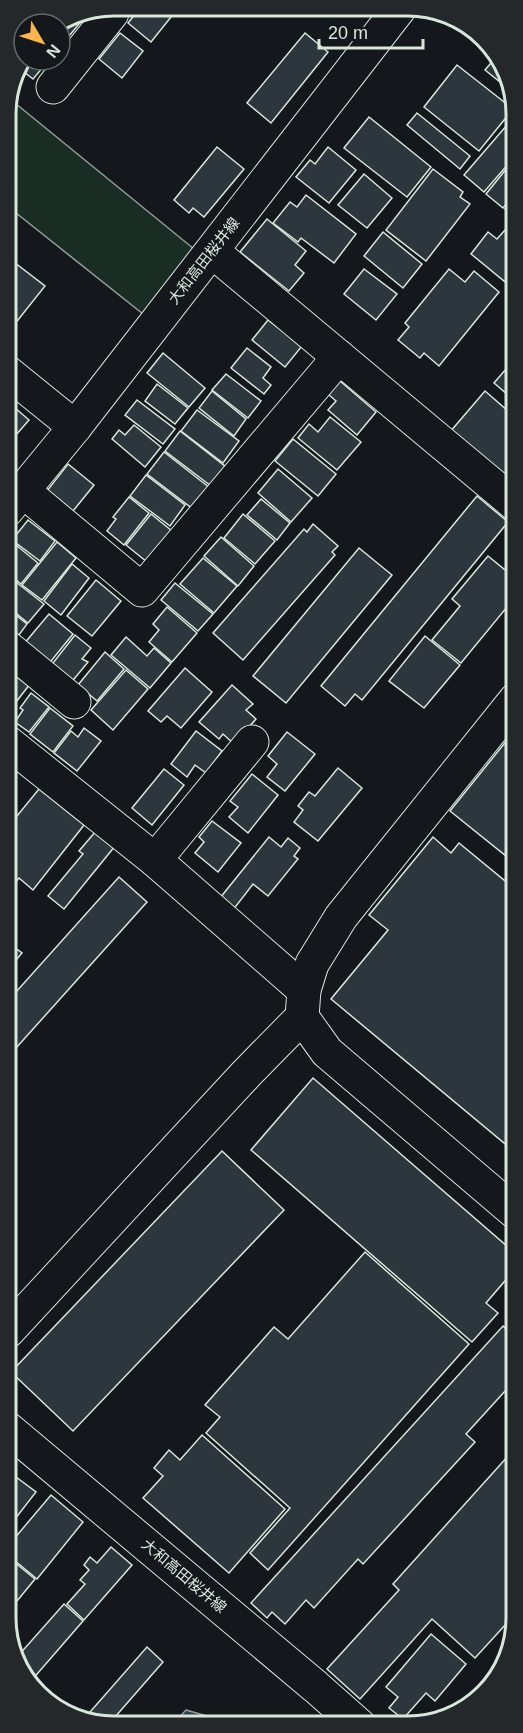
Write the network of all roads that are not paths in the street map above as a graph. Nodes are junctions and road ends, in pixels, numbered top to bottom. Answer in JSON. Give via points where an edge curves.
{"nodes":[{"id":1,"x":394,"y":16,"type":"edge"},
{"id":2,"x":110,"y":17,"type":"edge"},
{"id":3,"x":53,"y":87,"type":"dead end"},
{"id":4,"x":212,"y":251,"type":"junction"},
{"id":5,"x":339,"y":357,"type":"junction"},
{"id":6,"x":17,"y":380,"type":"edge"},
{"id":7,"x":75,"y":427,"type":"junction"},
{"id":8,"x":17,"y":497,"type":"edge"},
{"id":9,"x":507,"y":497,"type":"edge"},
{"id":10,"x":17,"y":502,"type":"edge"},
{"id":11,"x":17,"y":655,"type":"edge"},
{"id":12,"x":74,"y":702,"type":"dead end"},
{"id":13,"x":507,"y":711,"type":"edge"},
{"id":14,"x":252,"y":741,"type":"dead end"},
{"id":15,"x":17,"y":750,"type":"edge"},
{"id":16,"x":155,"y":860,"type":"junction"},
{"id":17,"x":303,"y":1004,"type":"junction"},
{"id":18,"x":506,"y":1205,"type":"edge"},
{"id":19,"x":16,"y":1322,"type":"edge"},
{"id":20,"x":16,"y":1436,"type":"edge"},
{"id":21,"x":349,"y":1716,"type":"edge"}],
"edges":[{"from":1,"to":4,"type":"street","name":"大和高田桜井線"},
{"from":2,"to":3,"type":"street"},
{"from":4,"to":5,"type":"street"},
{"from":4,"to":7,"type":"street","name":"大和高田桜井線"},
{"from":5,"to":9,"type":"street"},
{"from":5,"to":10,"type":"street","via":[[142,590]]},
{"from":6,"to":7,"type":"street"},
{"from":7,"to":8,"type":"street","name":"大和高田桜井線"},
{"from":11,"to":12,"type":"street"},
{"from":13,"to":17,"type":"street","via":[[341,917],[312,964]]},
{"from":14,"to":16,"type":"street"},
{"from":15,"to":16,"type":"street"},
{"from":16,"to":17,"type":"street"},
{"from":17,"to":18,"type":"street","via":[[327,1052]]},
{"from":17,"to":19,"type":"street","via":[[247,1073]]},
{"from":20,"to":21,"type":"street","name":"大和高田桜井線"}]}
